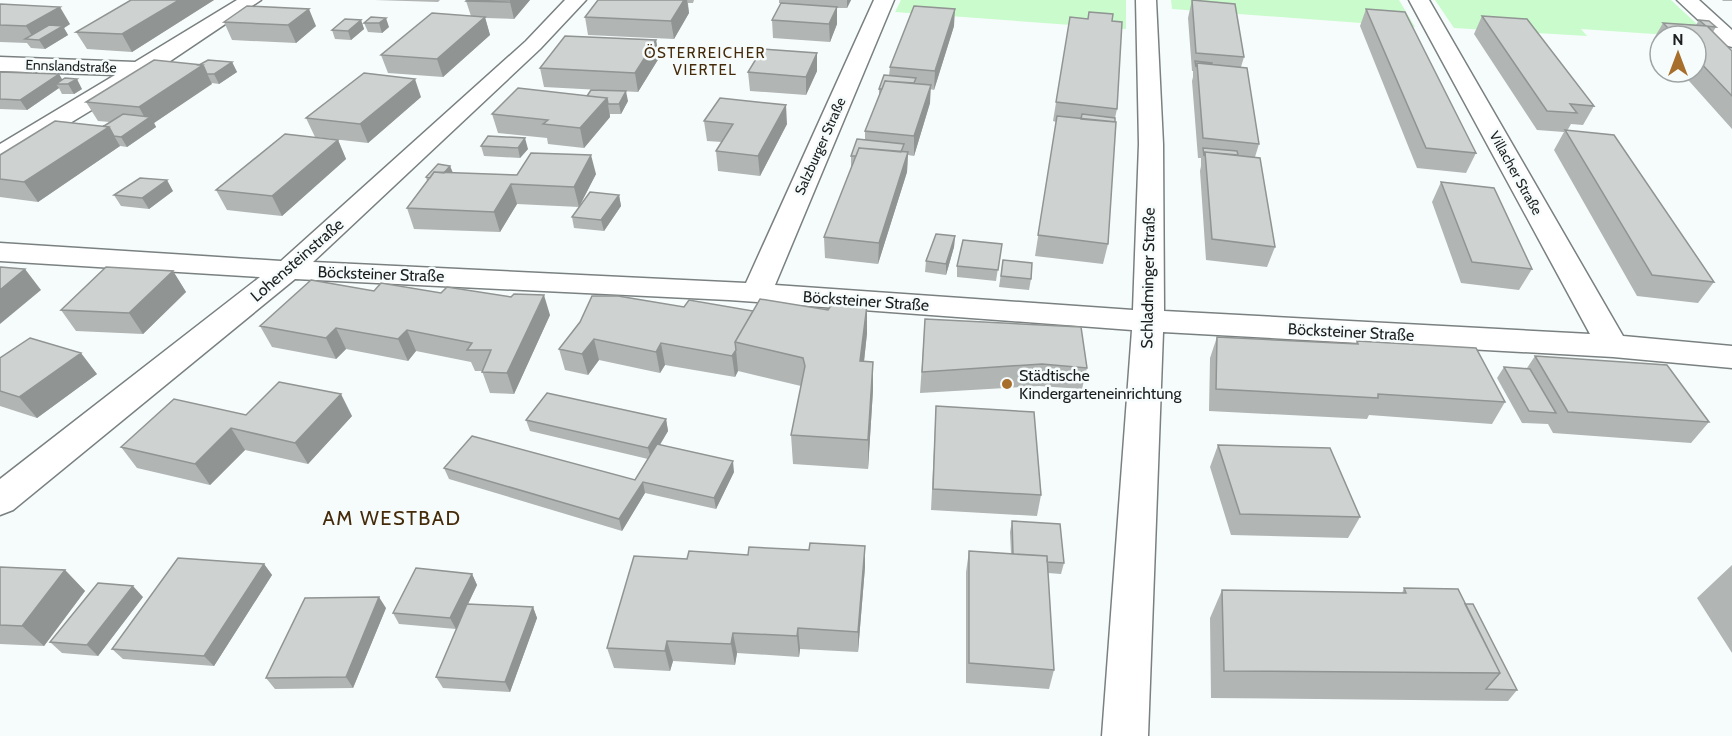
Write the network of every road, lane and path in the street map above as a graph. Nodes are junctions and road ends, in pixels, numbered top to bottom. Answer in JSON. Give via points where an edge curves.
{"nodes":[{"id":1,"x":251,"y":0,"type":"edge"},
{"id":2,"x":576,"y":0,"type":"edge"},
{"id":3,"x":884,"y":0,"type":"edge"},
{"id":4,"x":1146,"y":0,"type":"edge"},
{"id":5,"x":1419,"y":0,"type":"edge"},
{"id":6,"x":1687,"y":0,"type":"edge"},
{"id":7,"x":1732,"y":41,"type":"edge"},
{"id":8,"x":0,"y":64,"type":"edge"},
{"id":9,"x":142,"y":69,"type":"junction"},
{"id":10,"x":0,"y":155,"type":"edge"},
{"id":11,"x":0,"y":252,"type":"edge"},
{"id":12,"x":288,"y":270,"type":"junction"},
{"id":13,"x":756,"y":293,"type":"junction"},
{"id":14,"x":1148,"y":321,"type":"junction"},
{"id":15,"x":1612,"y":346,"type":"junction"},
{"id":16,"x":1732,"y":357,"type":"edge"},
{"id":17,"x":0,"y":500,"type":"edge"},
{"id":18,"x":1125,"y":736,"type":"edge"}],
"edges":[{"from":1,"to":9,"type":"street"},
{"from":2,"to":12,"type":"street","name":"Lohensteinstraße","via":[[533,45]]},
{"from":3,"to":13,"type":"street","name":"Salzburger Straße"},
{"from":4,"to":14,"type":"street","name":"Schladminger Straße","via":[[1151,144]]},
{"from":5,"to":15,"type":"street","name":"Villacher Straße"},
{"from":6,"to":7,"type":"street"},
{"from":8,"to":9,"type":"street","name":"Ennslandstraße"},
{"from":9,"to":10,"type":"street"},
{"from":11,"to":12,"type":"street","name":"Böcksteiner Straße"},
{"from":12,"to":13,"type":"street","name":"Böcksteiner Straße"},
{"from":12,"to":17,"type":"street","name":"Lohensteinstraße"},
{"from":13,"to":14,"type":"street","name":"Böcksteiner Straße"},
{"from":14,"to":15,"type":"street","name":"Böcksteiner Straße"},
{"from":14,"to":18,"type":"street","name":"Schladminger Straße"},
{"from":15,"to":16,"type":"street","name":"Böcksteiner Straße"}]}
